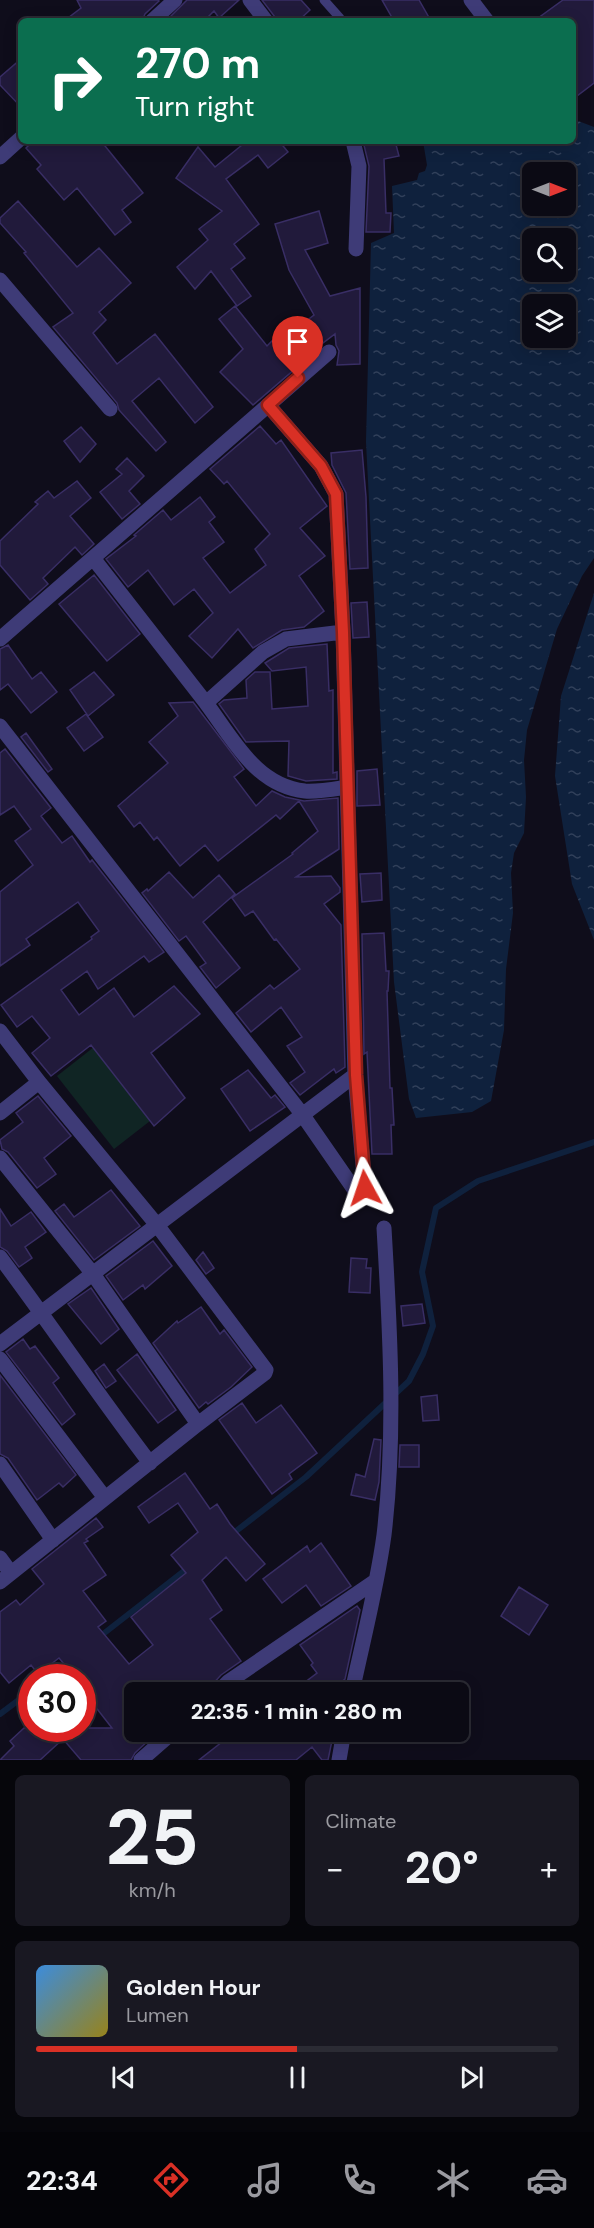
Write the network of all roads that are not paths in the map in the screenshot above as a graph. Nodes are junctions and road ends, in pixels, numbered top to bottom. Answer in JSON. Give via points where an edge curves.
{"nodes":[{"id":1,"x":175,"y":0,"type":"edge"},
{"id":2,"x":250,"y":0,"type":"edge"},
{"id":3,"x":324,"y":0,"type":"edge"},
{"id":4,"x":471,"y":0,"type":"edge"},
{"id":5,"x":155,"y":18,"type":"edge"},
{"id":6,"x":264,"y":18,"type":"edge"},
{"id":7,"x":340,"y":18,"type":"dead end"},
{"id":8,"x":485,"y":18,"type":"edge"},
{"id":9,"x":18,"y":141,"type":"edge"},
{"id":10,"x":354,"y":144,"type":"edge"},
{"id":11,"x":0,"y":157,"type":"edge"},
{"id":12,"x":356,"y":249,"type":"dead end"},
{"id":13,"x":0,"y":280,"type":"edge"},
{"id":14,"x":329,"y":352,"type":"dead end"},
{"id":15,"x":268,"y":405,"type":"junction"},
{"id":16,"x":110,"y":409,"type":"dead end"},
{"id":17,"x":93,"y":558,"type":"junction"},
{"id":18,"x":343,"y":632,"type":"junction"},
{"id":19,"x":0,"y":639,"type":"edge"},
{"id":20,"x":206,"y":703,"type":"junction"},
{"id":21,"x":0,"y":726,"type":"edge"},
{"id":22,"x":347,"y":787,"type":"junction"},
{"id":23,"x":0,"y":1031,"type":"edge"},
{"id":24,"x":356,"y":1075,"type":"junction"},
{"id":25,"x":39,"y":1082,"type":"junction"},
{"id":26,"x":0,"y":1113,"type":"edge"},
{"id":27,"x":302,"y":1114,"type":"junction"},
{"id":28,"x":0,"y":1158,"type":"edge"},
{"id":29,"x":157,"y":1225,"type":"junction"},
{"id":30,"x":384,"y":1228,"type":"dead end"},
{"id":31,"x":0,"y":1257,"type":"edge"},
{"id":32,"x":93,"y":1274,"type":"junction"},
{"id":33,"x":42,"y":1312,"type":"junction"},
{"id":34,"x":0,"y":1344,"type":"edge"},
{"id":35,"x":0,"y":1359,"type":"edge"},
{"id":36,"x":198,"y":1424,"type":"junction"},
{"id":37,"x":150,"y":1463,"type":"junction"},
{"id":38,"x":0,"y":1464,"type":"edge"},
{"id":39,"x":105,"y":1498,"type":"junction"},
{"id":40,"x":53,"y":1540,"type":"junction"},
{"id":41,"x":0,"y":1558,"type":"edge"},
{"id":42,"x":6,"y":1578,"type":"edge"},
{"id":43,"x":374,"y":1582,"type":"junction"},
{"id":44,"x":228,"y":1682,"type":"edge"},
{"id":45,"x":354,"y":1682,"type":"edge"},
{"id":46,"x":161,"y":1742,"type":"edge"},
{"id":47,"x":342,"y":1742,"type":"edge"},
{"id":48,"x":141,"y":1760,"type":"edge"},
{"id":49,"x":339,"y":1760,"type":"edge"}],
"edges":[{"from":1,"to":5,"type":"street"},
{"from":2,"to":6,"type":"street"},
{"from":3,"to":7,"type":"lane"},
{"from":4,"to":8,"type":"street"},
{"from":9,"to":11,"type":"street"},
{"from":10,"to":12,"type":"street","via":[[359,166]]},
{"from":13,"to":16,"type":"street"},
{"from":14,"to":15,"type":"street"},
{"from":15,"to":17,"type":"street"},
{"from":15,"to":18,"type":"street","via":[[321,466],[336,494]]},
{"from":17,"to":19,"type":"street"},
{"from":17,"to":20,"type":"street"},
{"from":18,"to":20,"type":"street","via":[[286,639],[263,652]]},
{"from":18,"to":22,"type":"street"},
{"from":20,"to":22,"type":"street","via":[[251,764],[266,777],[287,788],[307,791]]},
{"from":21,"to":27,"type":"street"},
{"from":22,"to":24,"type":"street"},
{"from":23,"to":25,"type":"street"},
{"from":24,"to":27,"type":"street"},
{"from":24,"to":27,"type":"street","via":[[365,1188],[362,1194],[356,1192]]},
{"from":25,"to":26,"type":"street"},
{"from":25,"to":29,"type":"street"},
{"from":27,"to":29,"type":"street"},
{"from":28,"to":32,"type":"street"},
{"from":29,"to":32,"type":"street"},
{"from":29,"to":36,"type":"street","via":[[266,1370]]},
{"from":30,"to":43,"type":"street","via":[[390,1330],[390,1435],[384,1535]]},
{"from":31,"to":33,"type":"street"},
{"from":32,"to":33,"type":"street"},
{"from":32,"to":36,"type":"street"},
{"from":33,"to":34,"type":"street"},
{"from":33,"to":37,"type":"street","via":[[96,1393]]},
{"from":35,"to":39,"type":"street"},
{"from":36,"to":37,"type":"street"},
{"from":37,"to":39,"type":"street"},
{"from":38,"to":40,"type":"street"},
{"from":39,"to":40,"type":"street"},
{"from":40,"to":42,"type":"street"},
{"from":41,"to":42,"type":"street"},
{"from":43,"to":44,"type":"street"},
{"from":43,"to":45,"type":"street"},
{"from":46,"to":48,"type":"street"},
{"from":47,"to":49,"type":"street"}]}
